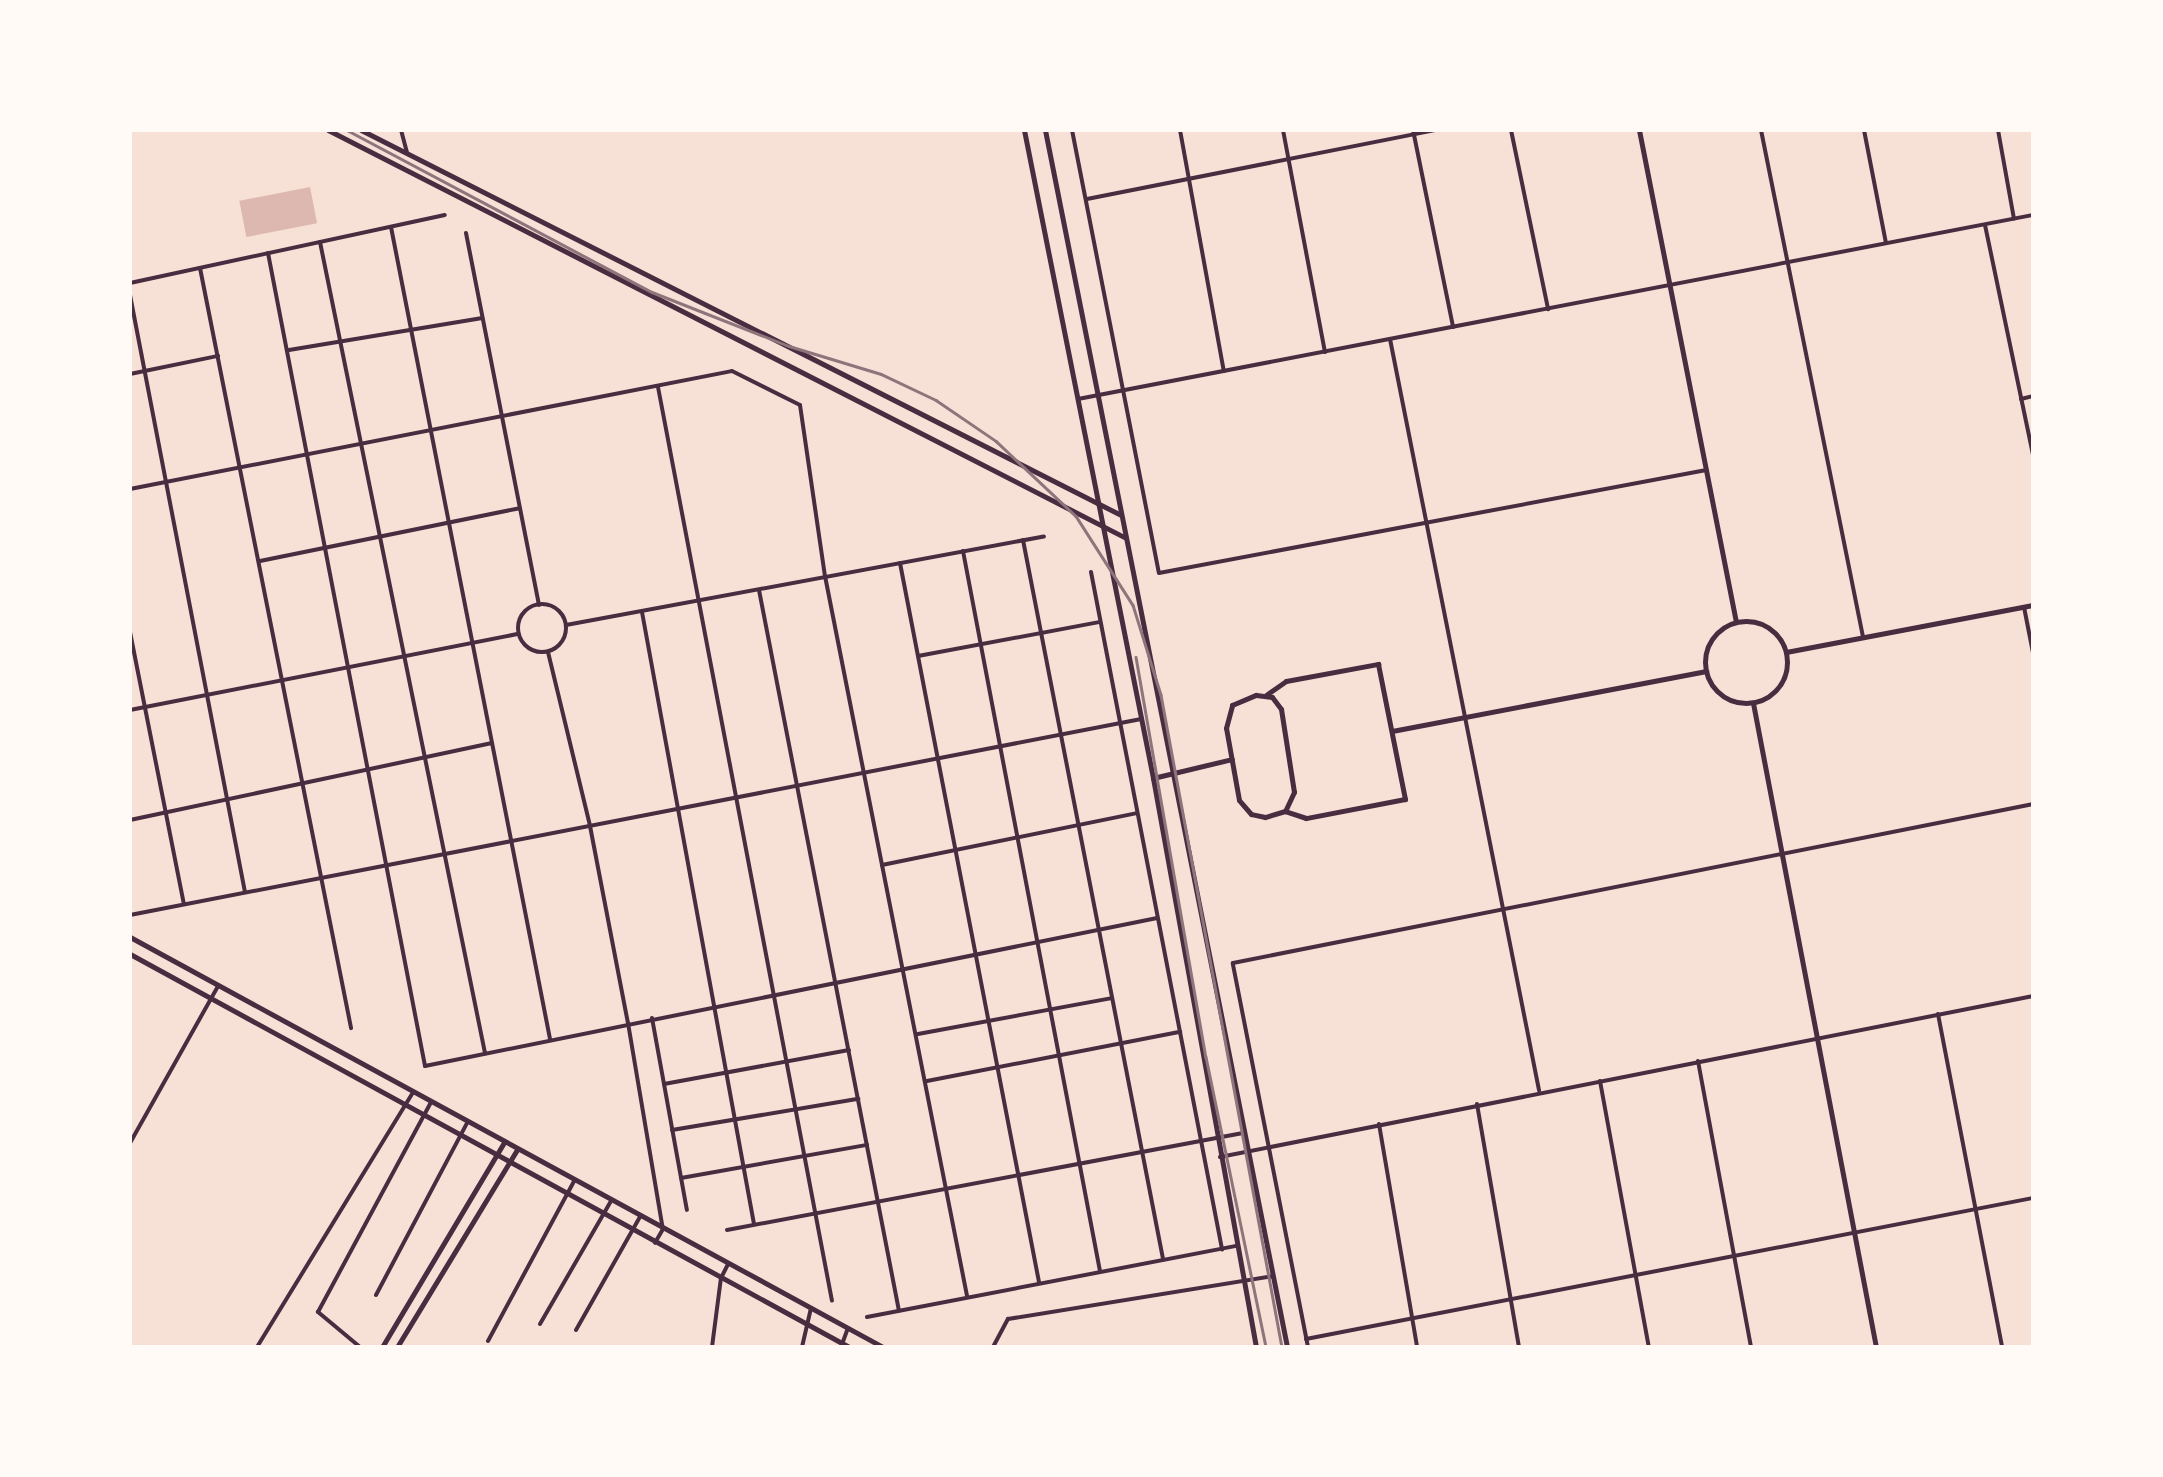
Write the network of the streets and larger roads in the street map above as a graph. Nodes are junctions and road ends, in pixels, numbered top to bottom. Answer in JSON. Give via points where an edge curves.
{"nodes":[{"id":1,"x":328,"y":130,"type":"edge"},
{"id":2,"x":361,"y":130,"type":"edge"},
{"id":3,"x":401,"y":130,"type":"edge"},
{"id":4,"x":1024,"y":130,"type":"edge"},
{"id":5,"x":1045,"y":130,"type":"edge"},
{"id":6,"x":1072,"y":130,"type":"edge"},
{"id":7,"x":1180,"y":130,"type":"edge"},
{"id":8,"x":1283,"y":130,"type":"edge"},
{"id":9,"x":1436,"y":130,"type":"edge"},
{"id":10,"x":1511,"y":130,"type":"edge"},
{"id":11,"x":1639,"y":130,"type":"edge"},
{"id":12,"x":1761,"y":130,"type":"edge"},
{"id":13,"x":1864,"y":130,"type":"edge"},
{"id":14,"x":1998,"y":130,"type":"edge"},
{"id":15,"x":1414,"y":132,"type":"edge"},
{"id":16,"x":406,"y":153,"type":"junction"},
{"id":17,"x":1288,"y":159,"type":"junction"},
{"id":18,"x":1189,"y":179,"type":"junction"},
{"id":19,"x":1086,"y":200,"type":"junction"},
{"id":20,"x":445,"y":215,"type":"dead end"},
{"id":21,"x":2033,"y":216,"type":"edge"},
{"id":22,"x":2014,"y":219,"type":"junction"},
{"id":23,"x":1985,"y":225,"type":"junction"},
{"id":24,"x":391,"y":227,"type":"junction"},
{"id":25,"x":466,"y":233,"type":"dead end"},
{"id":26,"x":320,"y":242,"type":"junction"},
{"id":27,"x":1886,"y":244,"type":"junction"},
{"id":28,"x":268,"y":253,"type":"junction"},
{"id":29,"x":1788,"y":262,"type":"junction"},
{"id":30,"x":200,"y":268,"type":"junction"},
{"id":31,"x":130,"y":283,"type":"edge"},
{"id":32,"x":1670,"y":286,"type":"junction"},
{"id":33,"x":130,"y":295,"type":"edge"},
{"id":34,"x":1548,"y":309,"type":"junction"},
{"id":35,"x":482,"y":318,"type":"junction"},
{"id":36,"x":1453,"y":327,"type":"junction"},
{"id":37,"x":411,"y":328,"type":"junction"},
{"id":38,"x":1390,"y":340,"type":"junction"},
{"id":39,"x":340,"y":341,"type":"junction"},
{"id":40,"x":287,"y":350,"type":"junction"},
{"id":41,"x":1325,"y":352,"type":"junction"},
{"id":42,"x":218,"y":356,"type":"junction"},
{"id":43,"x":144,"y":371,"type":"junction"},
{"id":44,"x":1224,"y":371,"type":"junction"},
{"id":45,"x":130,"y":374,"type":"edge"},
{"id":46,"x":658,"y":386,"type":"junction"},
{"id":47,"x":1123,"y":391,"type":"junction"},
{"id":48,"x":1098,"y":396,"type":"junction"},
{"id":49,"x":2033,"y":396,"type":"edge"},
{"id":50,"x":2021,"y":399,"type":"junction"},
{"id":51,"x":1078,"y":400,"type":"junction"},
{"id":52,"x":500,"y":417,"type":"junction"},
{"id":53,"x":431,"y":430,"type":"junction"},
{"id":54,"x":361,"y":444,"type":"junction"},
{"id":55,"x":307,"y":454,"type":"junction"},
{"id":56,"x":2033,"y":454,"type":"edge"},
{"id":57,"x":240,"y":467,"type":"junction"},
{"id":58,"x":1706,"y":470,"type":"junction"},
{"id":59,"x":166,"y":482,"type":"junction"},
{"id":60,"x":130,"y":489,"type":"edge"},
{"id":61,"x":1098,"y":506,"type":"junction"},
{"id":62,"x":520,"y":508,"type":"junction"},
{"id":63,"x":1122,"y":515,"type":"junction"},
{"id":64,"x":1426,"y":523,"type":"junction"},
{"id":65,"x":449,"y":525,"type":"junction"},
{"id":66,"x":1102,"y":527,"type":"junction"},
{"id":67,"x":1044,"y":536,"type":"dead end"},
{"id":68,"x":380,"y":538,"type":"junction"},
{"id":69,"x":1126,"y":538,"type":"junction"},
{"id":70,"x":1024,"y":540,"type":"junction"},
{"id":71,"x":325,"y":548,"type":"junction"},
{"id":72,"x":963,"y":551,"type":"junction"},
{"id":73,"x":258,"y":561,"type":"junction"},
{"id":74,"x":900,"y":563,"type":"junction"},
{"id":75,"x":1091,"y":572,"type":"dead end"},
{"id":76,"x":825,"y":576,"type":"junction"},
{"id":77,"x":759,"y":590,"type":"junction"},
{"id":78,"x":699,"y":601,"type":"junction"},
{"id":79,"x":539,"y":604,"type":"junction"},
{"id":80,"x":2033,"y":605,"type":"edge"},
{"id":81,"x":2024,"y":607,"type":"junction"},
{"id":82,"x":642,"y":612,"type":"junction"},
{"id":83,"x":1099,"y":622,"type":"junction"},
{"id":84,"x":1736,"y":622,"type":"junction"},
{"id":85,"x":566,"y":625,"type":"junction"},
{"id":86,"x":130,"y":632,"type":"edge"},
{"id":87,"x":1042,"y":633,"type":"junction"},
{"id":88,"x":519,"y":634,"type":"junction"},
{"id":89,"x":1863,"y":638,"type":"junction"},
{"id":90,"x":473,"y":644,"type":"junction"},
{"id":91,"x":980,"y":644,"type":"junction"},
{"id":92,"x":548,"y":652,"type":"junction"},
{"id":93,"x":1786,"y":652,"type":"junction"},
{"id":94,"x":2033,"y":653,"type":"edge"},
{"id":95,"x":918,"y":656,"type":"junction"},
{"id":96,"x":404,"y":658,"type":"junction"},
{"id":97,"x":348,"y":668,"type":"junction"},
{"id":98,"x":1706,"y":670,"type":"junction"},
{"id":99,"x":282,"y":681,"type":"junction"},
{"id":100,"x":207,"y":695,"type":"junction"},
{"id":101,"x":1266,"y":695,"type":"junction"},
{"id":102,"x":1753,"y":702,"type":"junction"},
{"id":103,"x":145,"y":707,"type":"junction"},
{"id":104,"x":130,"y":710,"type":"edge"},
{"id":105,"x":1464,"y":717,"type":"junction"},
{"id":106,"x":1141,"y":718,"type":"junction"},
{"id":107,"x":1119,"y":723,"type":"junction"},
{"id":108,"x":1392,"y":731,"type":"junction"},
{"id":109,"x":1061,"y":734,"type":"junction"},
{"id":110,"x":492,"y":744,"type":"junction"},
{"id":111,"x":1000,"y":746,"type":"junction"},
{"id":112,"x":425,"y":757,"type":"junction"},
{"id":113,"x":938,"y":758,"type":"junction"},
{"id":114,"x":1232,"y":759,"type":"junction"},
{"id":115,"x":368,"y":770,"type":"junction"},
{"id":116,"x":864,"y":773,"type":"junction"},
{"id":117,"x":1173,"y":774,"type":"junction"},
{"id":118,"x":1153,"y":778,"type":"junction"},
{"id":119,"x":302,"y":783,"type":"junction"},
{"id":120,"x":794,"y":785,"type":"junction"},
{"id":121,"x":736,"y":797,"type":"junction"},
{"id":122,"x":227,"y":799,"type":"junction"},
{"id":123,"x":2033,"y":804,"type":"edge"},
{"id":124,"x":678,"y":808,"type":"junction"},
{"id":125,"x":1286,"y":811,"type":"junction"},
{"id":126,"x":166,"y":812,"type":"junction"},
{"id":127,"x":1136,"y":813,"type":"junction"},
{"id":128,"x":130,"y":820,"type":"edge"},
{"id":129,"x":1079,"y":824,"type":"junction"},
{"id":130,"x":590,"y":826,"type":"junction"},
{"id":131,"x":1018,"y":836,"type":"junction"},
{"id":132,"x":511,"y":841,"type":"junction"},
{"id":133,"x":955,"y":849,"type":"junction"},
{"id":134,"x":444,"y":854,"type":"junction"},
{"id":135,"x":1782,"y":854,"type":"junction"},
{"id":136,"x":386,"y":865,"type":"junction"},
{"id":137,"x":881,"y":865,"type":"junction"},
{"id":138,"x":321,"y":878,"type":"junction"},
{"id":139,"x":245,"y":892,"type":"junction"},
{"id":140,"x":184,"y":904,"type":"junction"},
{"id":141,"x":1502,"y":909,"type":"junction"},
{"id":142,"x":130,"y":915,"type":"edge"},
{"id":143,"x":1158,"y":918,"type":"junction"},
{"id":144,"x":1099,"y":930,"type":"junction"},
{"id":145,"x":130,"y":937,"type":"edge"},
{"id":146,"x":1038,"y":942,"type":"junction"},
{"id":147,"x":130,"y":954,"type":"edge"},
{"id":148,"x":976,"y":954,"type":"junction"},
{"id":149,"x":906,"y":968,"type":"junction"},
{"id":150,"x":836,"y":982,"type":"junction"},
{"id":151,"x":219,"y":986,"type":"junction"},
{"id":152,"x":774,"y":994,"type":"junction"},
{"id":153,"x":2033,"y":997,"type":"edge"},
{"id":154,"x":1112,"y":998,"type":"junction"},
{"id":155,"x":211,"y":1000,"type":"junction"},
{"id":156,"x":714,"y":1006,"type":"junction"},
{"id":157,"x":1050,"y":1009,"type":"junction"},
{"id":158,"x":1938,"y":1014,"type":"junction"},
{"id":159,"x":652,"y":1018,"type":"junction"},
{"id":160,"x":988,"y":1021,"type":"junction"},
{"id":161,"x":628,"y":1023,"type":"junction"},
{"id":162,"x":351,"y":1028,"type":"dead end"},
{"id":163,"x":1180,"y":1032,"type":"junction"},
{"id":164,"x":918,"y":1034,"type":"junction"},
{"id":165,"x":1817,"y":1038,"type":"junction"},
{"id":166,"x":550,"y":1040,"type":"junction"},
{"id":167,"x":1121,"y":1043,"type":"junction"},
{"id":168,"x":848,"y":1050,"type":"junction"},
{"id":169,"x":485,"y":1053,"type":"junction"},
{"id":170,"x":1059,"y":1055,"type":"junction"},
{"id":171,"x":786,"y":1060,"type":"junction"},
{"id":172,"x":1698,"y":1061,"type":"junction"},
{"id":173,"x":998,"y":1067,"type":"junction"},
{"id":174,"x":726,"y":1072,"type":"junction"},
{"id":175,"x":1600,"y":1080,"type":"junction"},
{"id":176,"x":926,"y":1081,"type":"junction"},
{"id":177,"x":664,"y":1084,"type":"junction"},
{"id":178,"x":413,"y":1092,"type":"junction"},
{"id":179,"x":1540,"y":1092,"type":"junction"},
{"id":180,"x":858,"y":1099,"type":"junction"},
{"id":181,"x":430,"y":1102,"type":"junction"},
{"id":182,"x":1477,"y":1104,"type":"junction"},
{"id":183,"x":404,"y":1108,"type":"junction"},
{"id":184,"x":796,"y":1109,"type":"junction"},
{"id":185,"x":423,"y":1118,"type":"junction"},
{"id":186,"x":735,"y":1121,"type":"junction"},
{"id":187,"x":468,"y":1122,"type":"junction"},
{"id":188,"x":1378,"y":1124,"type":"junction"},
{"id":189,"x":672,"y":1130,"type":"junction"},
{"id":190,"x":1244,"y":1132,"type":"junction"},
{"id":191,"x":460,"y":1137,"type":"junction"},
{"id":192,"x":1215,"y":1138,"type":"junction"},
{"id":193,"x":1201,"y":1140,"type":"junction"},
{"id":194,"x":504,"y":1142,"type":"junction"},
{"id":195,"x":130,"y":1143,"type":"edge"},
{"id":196,"x":867,"y":1145,"type":"junction"},
{"id":197,"x":1268,"y":1145,"type":"junction"},
{"id":198,"x":1248,"y":1149,"type":"junction"},
{"id":199,"x":517,"y":1150,"type":"junction"},
{"id":200,"x":1142,"y":1152,"type":"junction"},
{"id":201,"x":496,"y":1156,"type":"junction"},
{"id":202,"x":804,"y":1156,"type":"junction"},
{"id":203,"x":1220,"y":1157,"type":"junction"},
{"id":204,"x":1080,"y":1163,"type":"junction"},
{"id":205,"x":509,"y":1164,"type":"junction"},
{"id":206,"x":743,"y":1166,"type":"junction"},
{"id":207,"x":1018,"y":1175,"type":"junction"},
{"id":208,"x":681,"y":1178,"type":"junction"},
{"id":209,"x":574,"y":1181,"type":"junction"},
{"id":210,"x":947,"y":1188,"type":"junction"},
{"id":211,"x":566,"y":1196,"type":"junction"},
{"id":212,"x":2033,"y":1198,"type":"edge"},
{"id":213,"x":611,"y":1201,"type":"junction"},
{"id":214,"x":878,"y":1202,"type":"junction"},
{"id":215,"x":1977,"y":1208,"type":"junction"},
{"id":216,"x":687,"y":1210,"type":"dead end"},
{"id":217,"x":815,"y":1213,"type":"junction"},
{"id":218,"x":604,"y":1216,"type":"junction"},
{"id":219,"x":640,"y":1216,"type":"junction"},
{"id":220,"x":754,"y":1224,"type":"junction"},
{"id":221,"x":664,"y":1230,"type":"junction"},
{"id":222,"x":727,"y":1230,"type":"dead end"},
{"id":223,"x":633,"y":1231,"type":"junction"},
{"id":224,"x":1854,"y":1232,"type":"junction"},
{"id":225,"x":655,"y":1243,"type":"junction"},
{"id":226,"x":1237,"y":1246,"type":"junction"},
{"id":227,"x":1222,"y":1249,"type":"junction"},
{"id":228,"x":1734,"y":1256,"type":"junction"},
{"id":229,"x":1163,"y":1259,"type":"junction"},
{"id":230,"x":728,"y":1264,"type":"junction"},
{"id":231,"x":1100,"y":1271,"type":"junction"},
{"id":232,"x":1636,"y":1274,"type":"junction"},
{"id":233,"x":1272,"y":1276,"type":"junction"},
{"id":234,"x":721,"y":1278,"type":"junction"},
{"id":235,"x":1244,"y":1281,"type":"junction"},
{"id":236,"x":1040,"y":1282,"type":"junction"},
{"id":237,"x":376,"y":1296,"type":"dead end"},
{"id":238,"x":967,"y":1296,"type":"junction"},
{"id":239,"x":1510,"y":1299,"type":"junction"},
{"id":240,"x":832,"y":1300,"type":"dead end"},
{"id":241,"x":811,"y":1308,"type":"junction"},
{"id":242,"x":899,"y":1310,"type":"junction"},
{"id":243,"x":868,"y":1316,"type":"dead end"},
{"id":244,"x":1412,"y":1318,"type":"junction"},
{"id":245,"x":804,"y":1323,"type":"junction"},
{"id":246,"x":540,"y":1324,"type":"dead end"},
{"id":247,"x":848,"y":1328,"type":"junction"},
{"id":248,"x":576,"y":1330,"type":"dead end"},
{"id":249,"x":1306,"y":1338,"type":"junction"},
{"id":250,"x":488,"y":1341,"type":"dead end"},
{"id":251,"x":841,"y":1345,"type":"edge"},
{"id":252,"x":256,"y":1347,"type":"edge"},
{"id":253,"x":360,"y":1347,"type":"edge"},
{"id":254,"x":382,"y":1347,"type":"edge"},
{"id":255,"x":397,"y":1347,"type":"edge"},
{"id":256,"x":712,"y":1347,"type":"edge"},
{"id":257,"x":802,"y":1347,"type":"edge"},
{"id":258,"x":849,"y":1347,"type":"edge"},
{"id":259,"x":883,"y":1347,"type":"edge"},
{"id":260,"x":993,"y":1347,"type":"edge"},
{"id":261,"x":1256,"y":1347,"type":"edge"},
{"id":262,"x":1287,"y":1347,"type":"edge"},
{"id":263,"x":1308,"y":1347,"type":"edge"},
{"id":264,"x":1417,"y":1347,"type":"edge"},
{"id":265,"x":1519,"y":1347,"type":"edge"},
{"id":266,"x":1649,"y":1347,"type":"edge"},
{"id":267,"x":1751,"y":1347,"type":"edge"},
{"id":268,"x":1876,"y":1347,"type":"edge"},
{"id":269,"x":2002,"y":1347,"type":"edge"}],
"edges":[{"from":1,"to":66,"type":"street"},
{"from":2,"to":16,"type":"street"},
{"from":3,"to":16,"type":"street"},
{"from":4,"to":51,"type":"street"},
{"from":5,"to":48,"type":"street"},
{"from":6,"to":19,"type":"street"},
{"from":7,"to":18,"type":"street"},
{"from":8,"to":17,"type":"street"},
{"from":9,"to":15,"type":"street"},
{"from":10,"to":34,"type":"street"},
{"from":11,"to":32,"type":"street"},
{"from":12,"to":29,"type":"street"},
{"from":13,"to":27,"type":"street"},
{"from":14,"to":22,"type":"street"},
{"from":15,"to":17,"type":"street"},
{"from":15,"to":36,"type":"street"},
{"from":16,"to":61,"type":"street"},
{"from":17,"to":18,"type":"street"},
{"from":17,"to":41,"type":"street"},
{"from":18,"to":19,"type":"street"},
{"from":18,"to":44,"type":"street"},
{"from":19,"to":47,"type":"street"},
{"from":20,"to":24,"type":"street"},
{"from":21,"to":22,"type":"street"},
{"from":22,"to":23,"type":"street"},
{"from":23,"to":27,"type":"street"},
{"from":23,"to":50,"type":"street"},
{"from":24,"to":26,"type":"street"},
{"from":24,"to":37,"type":"street"},
{"from":25,"to":35,"type":"street"},
{"from":26,"to":28,"type":"street"},
{"from":26,"to":39,"type":"street"},
{"from":27,"to":29,"type":"street"},
{"from":28,"to":30,"type":"street"},
{"from":28,"to":40,"type":"street"},
{"from":29,"to":32,"type":"street"},
{"from":29,"to":89,"type":"street"},
{"from":30,"to":31,"type":"street"},
{"from":30,"to":42,"type":"street"},
{"from":32,"to":34,"type":"street"},
{"from":32,"to":58,"type":"street"},
{"from":33,"to":43,"type":"street"},
{"from":34,"to":36,"type":"street"},
{"from":35,"to":37,"type":"street"},
{"from":35,"to":52,"type":"street"},
{"from":36,"to":38,"type":"street"},
{"from":37,"to":39,"type":"street"},
{"from":37,"to":53,"type":"street"},
{"from":38,"to":41,"type":"street"},
{"from":38,"to":64,"type":"street"},
{"from":39,"to":40,"type":"street"},
{"from":39,"to":54,"type":"street"},
{"from":40,"to":55,"type":"street"},
{"from":41,"to":44,"type":"street"},
{"from":42,"to":43,"type":"street"},
{"from":42,"to":57,"type":"street"},
{"from":43,"to":45,"type":"street"},
{"from":43,"to":59,"type":"street"},
{"from":44,"to":47,"type":"street"},
{"from":46,"to":52,"type":"street"},
{"from":46,"to":76,"type":"street","via":[[732,371],[800,405]]},
{"from":46,"to":78,"type":"street"},
{"from":47,"to":48,"type":"street"},
{"from":47,"to":64,"type":"street","via":[[1159,573]]},
{"from":48,"to":51,"type":"street"},
{"from":48,"to":63,"type":"street"},
{"from":49,"to":50,"type":"street"},
{"from":50,"to":56,"type":"street"},
{"from":51,"to":61,"type":"street"},
{"from":52,"to":53,"type":"street"},
{"from":52,"to":62,"type":"street"},
{"from":53,"to":54,"type":"street"},
{"from":53,"to":65,"type":"street"},
{"from":54,"to":55,"type":"street"},
{"from":54,"to":68,"type":"street"},
{"from":55,"to":57,"type":"street"},
{"from":55,"to":71,"type":"street"},
{"from":57,"to":59,"type":"street"},
{"from":57,"to":73,"type":"street"},
{"from":58,"to":64,"type":"street"},
{"from":58,"to":84,"type":"street"},
{"from":59,"to":60,"type":"street"},
{"from":59,"to":100,"type":"street"},
{"from":61,"to":63,"type":"street"},
{"from":61,"to":66,"type":"street"},
{"from":62,"to":65,"type":"street"},
{"from":62,"to":79,"type":"street"},
{"from":63,"to":69,"type":"street"},
{"from":64,"to":105,"type":"street"},
{"from":65,"to":68,"type":"street"},
{"from":65,"to":90,"type":"street"},
{"from":66,"to":69,"type":"street"},
{"from":66,"to":106,"type":"street"},
{"from":67,"to":70,"type":"street"},
{"from":68,"to":71,"type":"street"},
{"from":68,"to":96,"type":"street"},
{"from":69,"to":117,"type":"street"},
{"from":70,"to":72,"type":"street"},
{"from":70,"to":87,"type":"street"},
{"from":71,"to":73,"type":"street"},
{"from":71,"to":97,"type":"street"},
{"from":72,"to":74,"type":"street"},
{"from":72,"to":91,"type":"street"},
{"from":73,"to":99,"type":"street"},
{"from":74,"to":76,"type":"street"},
{"from":74,"to":95,"type":"street"},
{"from":75,"to":83,"type":"street"},
{"from":76,"to":77,"type":"street"},
{"from":76,"to":116,"type":"street"},
{"from":77,"to":78,"type":"street"},
{"from":77,"to":120,"type":"street"},
{"from":78,"to":82,"type":"street"},
{"from":78,"to":121,"type":"street"},
{"from":79,"to":85,"type":"street","via":[[554,608]]},
{"from":79,"to":88,"type":"street","via":[[520,618]]},
{"from":80,"to":81,"type":"street"},
{"from":81,"to":89,"type":"street"},
{"from":81,"to":94,"type":"street"},
{"from":82,"to":85,"type":"street"},
{"from":82,"to":124,"type":"street"},
{"from":83,"to":87,"type":"street"},
{"from":83,"to":107,"type":"street"},
{"from":84,"to":93,"type":"street","via":[[1764,625]]},
{"from":84,"to":98,"type":"street","via":[[1712,639]]},
{"from":85,"to":92,"type":"street","via":[[561,643]]},
{"from":86,"to":103,"type":"street"},
{"from":87,"to":91,"type":"street"},
{"from":87,"to":109,"type":"street"},
{"from":88,"to":90,"type":"street"},
{"from":88,"to":92,"type":"street","via":[[533,651]]},
{"from":89,"to":93,"type":"street"},
{"from":90,"to":96,"type":"street"},
{"from":90,"to":110,"type":"street"},
{"from":91,"to":95,"type":"street"},
{"from":91,"to":111,"type":"street"},
{"from":92,"to":130,"type":"street"},
{"from":93,"to":102,"type":"street","via":[[1779,686]]},
{"from":95,"to":113,"type":"street"},
{"from":96,"to":97,"type":"street"},
{"from":96,"to":112,"type":"street"},
{"from":97,"to":99,"type":"street"},
{"from":97,"to":115,"type":"street"},
{"from":98,"to":102,"type":"street","via":[[1719,693]]},
{"from":98,"to":105,"type":"street"},
{"from":99,"to":100,"type":"street"},
{"from":99,"to":119,"type":"street"},
{"from":100,"to":103,"type":"street"},
{"from":100,"to":122,"type":"street"},
{"from":101,"to":108,"type":"street","via":[[1286,681],[1378,664]]},
{"from":101,"to":114,"type":"street","via":[[1232,705],[1226,728]]},
{"from":101,"to":125,"type":"street","via":[[1283,717],[1294,792]]},
{"from":102,"to":135,"type":"street"},
{"from":103,"to":104,"type":"street"},
{"from":103,"to":126,"type":"street"},
{"from":105,"to":108,"type":"street"},
{"from":105,"to":141,"type":"street"},
{"from":106,"to":107,"type":"street"},
{"from":106,"to":118,"type":"street"},
{"from":107,"to":109,"type":"street"},
{"from":107,"to":127,"type":"street"},
{"from":108,"to":125,"type":"street","via":[[1405,798],[1306,818]]},
{"from":109,"to":111,"type":"street"},
{"from":109,"to":129,"type":"street"},
{"from":110,"to":112,"type":"street"},
{"from":110,"to":132,"type":"street"},
{"from":111,"to":113,"type":"street"},
{"from":111,"to":131,"type":"street"},
{"from":112,"to":115,"type":"street"},
{"from":112,"to":134,"type":"street"},
{"from":113,"to":116,"type":"street"},
{"from":113,"to":133,"type":"street"},
{"from":114,"to":117,"type":"street"},
{"from":114,"to":125,"type":"street","via":[[1244,810],[1265,816]]},
{"from":115,"to":119,"type":"street"},
{"from":115,"to":136,"type":"street"},
{"from":116,"to":120,"type":"street"},
{"from":116,"to":137,"type":"street"},
{"from":117,"to":118,"type":"street"},
{"from":117,"to":190,"type":"street"},
{"from":118,"to":192,"type":"street"},
{"from":119,"to":122,"type":"street"},
{"from":119,"to":138,"type":"street"},
{"from":120,"to":121,"type":"street"},
{"from":120,"to":150,"type":"street"},
{"from":121,"to":124,"type":"street"},
{"from":121,"to":152,"type":"street"},
{"from":122,"to":126,"type":"street"},
{"from":122,"to":139,"type":"street"},
{"from":123,"to":135,"type":"street"},
{"from":124,"to":130,"type":"street"},
{"from":124,"to":156,"type":"street"},
{"from":126,"to":128,"type":"street"},
{"from":126,"to":140,"type":"street"},
{"from":127,"to":129,"type":"street"},
{"from":127,"to":143,"type":"street"},
{"from":129,"to":131,"type":"street"},
{"from":129,"to":144,"type":"street"},
{"from":130,"to":132,"type":"street"},
{"from":130,"to":161,"type":"street"},
{"from":131,"to":133,"type":"street"},
{"from":131,"to":146,"type":"street"},
{"from":132,"to":134,"type":"street"},
{"from":132,"to":166,"type":"street"},
{"from":133,"to":137,"type":"street"},
{"from":133,"to":148,"type":"street"},
{"from":134,"to":136,"type":"street"},
{"from":134,"to":169,"type":"street"},
{"from":135,"to":141,"type":"street"},
{"from":135,"to":165,"type":"street"},
{"from":136,"to":138,"type":"street"},
{"from":136,"to":169,"type":"street","via":[[425,1066]]},
{"from":137,"to":149,"type":"street"},
{"from":138,"to":139,"type":"street"},
{"from":138,"to":162,"type":"street"},
{"from":139,"to":140,"type":"street"},
{"from":140,"to":142,"type":"street"},
{"from":141,"to":179,"type":"street"},
{"from":141,"to":197,"type":"street","via":[[1233,962]]},
{"from":143,"to":144,"type":"street"},
{"from":143,"to":163,"type":"street"},
{"from":144,"to":146,"type":"street"},
{"from":144,"to":154,"type":"street"},
{"from":145,"to":151,"type":"street"},
{"from":146,"to":148,"type":"street"},
{"from":146,"to":157,"type":"street"},
{"from":147,"to":155,"type":"street"},
{"from":148,"to":149,"type":"street"},
{"from":148,"to":160,"type":"street"},
{"from":149,"to":150,"type":"street"},
{"from":149,"to":164,"type":"street"},
{"from":150,"to":152,"type":"street"},
{"from":150,"to":168,"type":"street"},
{"from":151,"to":155,"type":"street"},
{"from":151,"to":178,"type":"street"},
{"from":152,"to":156,"type":"street"},
{"from":152,"to":171,"type":"street"},
{"from":153,"to":158,"type":"street"},
{"from":154,"to":157,"type":"street"},
{"from":154,"to":167,"type":"street"},
{"from":155,"to":183,"type":"street"},
{"from":155,"to":195,"type":"street"},
{"from":156,"to":159,"type":"street"},
{"from":156,"to":174,"type":"street"},
{"from":157,"to":160,"type":"street"},
{"from":157,"to":170,"type":"street"},
{"from":158,"to":165,"type":"street"},
{"from":158,"to":215,"type":"street"},
{"from":159,"to":161,"type":"street"},
{"from":159,"to":177,"type":"street"},
{"from":160,"to":164,"type":"street"},
{"from":160,"to":173,"type":"street"},
{"from":161,"to":166,"type":"street"},
{"from":161,"to":221,"type":"street"},
{"from":163,"to":167,"type":"street"},
{"from":163,"to":193,"type":"street"},
{"from":164,"to":176,"type":"street"},
{"from":165,"to":172,"type":"street"},
{"from":165,"to":224,"type":"street"},
{"from":166,"to":169,"type":"street"},
{"from":167,"to":170,"type":"street"},
{"from":167,"to":200,"type":"street"},
{"from":168,"to":171,"type":"street"},
{"from":168,"to":180,"type":"street"},
{"from":170,"to":173,"type":"street"},
{"from":170,"to":204,"type":"street"},
{"from":171,"to":174,"type":"street"},
{"from":171,"to":184,"type":"street"},
{"from":172,"to":175,"type":"street"},
{"from":172,"to":228,"type":"street"},
{"from":173,"to":176,"type":"street"},
{"from":173,"to":207,"type":"street"},
{"from":174,"to":177,"type":"street"},
{"from":174,"to":186,"type":"street"},
{"from":175,"to":179,"type":"street"},
{"from":175,"to":232,"type":"street"},
{"from":176,"to":210,"type":"street"},
{"from":177,"to":189,"type":"street"},
{"from":178,"to":181,"type":"street"},
{"from":178,"to":183,"type":"street"},
{"from":179,"to":182,"type":"street"},
{"from":180,"to":184,"type":"street"},
{"from":180,"to":196,"type":"street"},
{"from":181,"to":185,"type":"street"},
{"from":181,"to":187,"type":"street"},
{"from":182,"to":188,"type":"street"},
{"from":182,"to":239,"type":"street"},
{"from":183,"to":185,"type":"street"},
{"from":183,"to":252,"type":"street"},
{"from":184,"to":186,"type":"street"},
{"from":184,"to":202,"type":"street"},
{"from":185,"to":191,"type":"street"},
{"from":185,"to":253,"type":"street","via":[[318,1312]]},
{"from":186,"to":189,"type":"street"},
{"from":186,"to":206,"type":"street"},
{"from":187,"to":191,"type":"street"},
{"from":187,"to":194,"type":"street"},
{"from":188,"to":197,"type":"street"},
{"from":188,"to":244,"type":"street"},
{"from":189,"to":208,"type":"street"},
{"from":190,"to":192,"type":"street"},
{"from":190,"to":198,"type":"street"},
{"from":191,"to":201,"type":"street"},
{"from":191,"to":237,"type":"street"},
{"from":192,"to":193,"type":"street"},
{"from":192,"to":203,"type":"street"},
{"from":193,"to":200,"type":"street"},
{"from":193,"to":227,"type":"street"},
{"from":194,"to":199,"type":"street"},
{"from":194,"to":201,"type":"street"},
{"from":196,"to":202,"type":"street"},
{"from":196,"to":214,"type":"street"},
{"from":197,"to":198,"type":"street"},
{"from":197,"to":249,"type":"street"},
{"from":198,"to":203,"type":"street"},
{"from":198,"to":233,"type":"street"},
{"from":199,"to":205,"type":"street"},
{"from":199,"to":209,"type":"street"},
{"from":200,"to":204,"type":"street"},
{"from":200,"to":229,"type":"street"},
{"from":201,"to":205,"type":"street"},
{"from":201,"to":254,"type":"street"},
{"from":202,"to":206,"type":"street"},
{"from":202,"to":217,"type":"street"},
{"from":203,"to":226,"type":"street"},
{"from":204,"to":207,"type":"street"},
{"from":204,"to":231,"type":"street"},
{"from":205,"to":211,"type":"street"},
{"from":205,"to":255,"type":"street"},
{"from":206,"to":208,"type":"street"},
{"from":206,"to":220,"type":"street"},
{"from":207,"to":210,"type":"street"},
{"from":207,"to":236,"type":"street"},
{"from":208,"to":216,"type":"street"},
{"from":209,"to":211,"type":"street"},
{"from":209,"to":213,"type":"street"},
{"from":210,"to":214,"type":"street"},
{"from":210,"to":238,"type":"street"},
{"from":211,"to":218,"type":"street"},
{"from":211,"to":250,"type":"street"},
{"from":212,"to":215,"type":"street"},
{"from":213,"to":218,"type":"street"},
{"from":213,"to":219,"type":"street"},
{"from":214,"to":217,"type":"street"},
{"from":214,"to":242,"type":"street"},
{"from":215,"to":224,"type":"street"},
{"from":215,"to":269,"type":"street"},
{"from":217,"to":220,"type":"street"},
{"from":217,"to":240,"type":"street"},
{"from":218,"to":223,"type":"street"},
{"from":218,"to":246,"type":"street"},
{"from":219,"to":221,"type":"street"},
{"from":219,"to":223,"type":"street"},
{"from":220,"to":222,"type":"street"},
{"from":221,"to":225,"type":"street"},
{"from":221,"to":230,"type":"street"},
{"from":223,"to":225,"type":"street"},
{"from":223,"to":248,"type":"street"},
{"from":224,"to":228,"type":"street"},
{"from":224,"to":268,"type":"street"},
{"from":225,"to":234,"type":"street"},
{"from":226,"to":227,"type":"street"},
{"from":226,"to":235,"type":"street"},
{"from":227,"to":229,"type":"street"},
{"from":228,"to":232,"type":"street"},
{"from":228,"to":267,"type":"street"},
{"from":229,"to":231,"type":"street"},
{"from":230,"to":234,"type":"street"},
{"from":230,"to":241,"type":"street"},
{"from":231,"to":236,"type":"street"},
{"from":232,"to":239,"type":"street"},
{"from":232,"to":266,"type":"street"},
{"from":233,"to":235,"type":"street"},
{"from":233,"to":262,"type":"street"},
{"from":234,"to":245,"type":"street"},
{"from":234,"to":256,"type":"street"},
{"from":235,"to":260,"type":"street","via":[[1008,1320]]},
{"from":235,"to":261,"type":"street"},
{"from":236,"to":238,"type":"street"},
{"from":238,"to":242,"type":"street"},
{"from":239,"to":244,"type":"street"},
{"from":239,"to":265,"type":"street"},
{"from":241,"to":245,"type":"street"},
{"from":241,"to":247,"type":"street"},
{"from":242,"to":243,"type":"street"},
{"from":244,"to":249,"type":"street"},
{"from":244,"to":264,"type":"street"},
{"from":245,"to":251,"type":"street"},
{"from":245,"to":257,"type":"street"},
{"from":247,"to":251,"type":"street"},
{"from":247,"to":259,"type":"street"},
{"from":249,"to":263,"type":"street"},
{"from":251,"to":258,"type":"street"}]}
